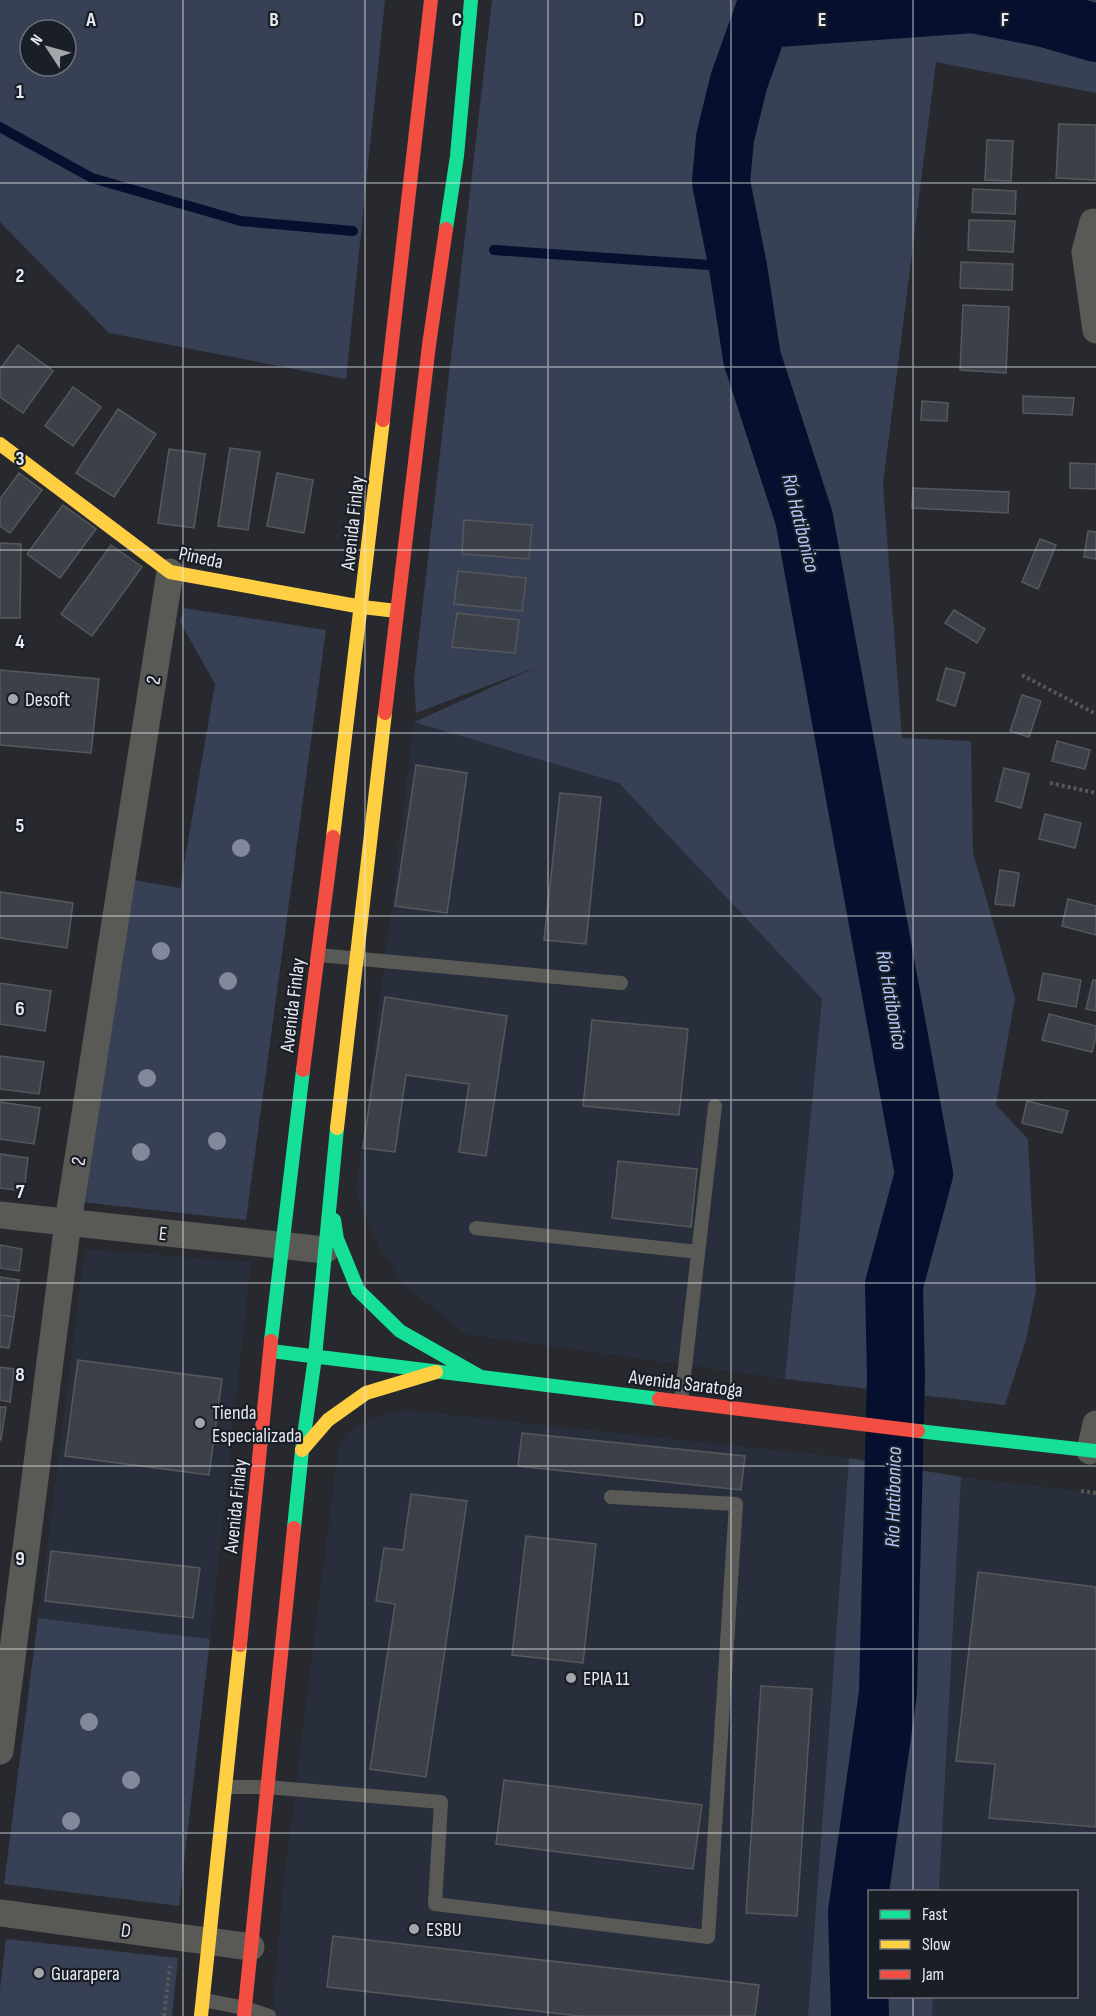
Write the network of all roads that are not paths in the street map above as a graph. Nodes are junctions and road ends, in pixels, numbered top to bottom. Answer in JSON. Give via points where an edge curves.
{"nodes":[{"id":1,"x":430,"y":0,"type":"edge"},
{"id":2,"x":471,"y":0,"type":"edge"},
{"id":3,"x":1093,"y":222,"type":"dead end"},
{"id":4,"x":1096,"y":330,"type":"edge"},
{"id":5,"x":0,"y":444,"type":"edge"},
{"id":6,"x":170,"y":572,"type":"junction"},
{"id":7,"x":362,"y":607,"type":"junction"},
{"id":8,"x":397,"y":611,"type":"junction"},
{"id":9,"x":318,"y":955,"type":"junction"},
{"id":10,"x":357,"y":959,"type":"junction"},
{"id":11,"x":621,"y":983,"type":"dead end"},
{"id":12,"x":715,"y":1106,"type":"dead end"},
{"id":13,"x":330,"y":1192,"type":"junction"},
{"id":14,"x":0,"y":1215,"type":"edge"},
{"id":15,"x":68,"y":1222,"type":"junction"},
{"id":16,"x":476,"y":1228,"type":"dead end"},
{"id":17,"x":281,"y":1246,"type":"junction"},
{"id":18,"x":325,"y":1251,"type":"junction"},
{"id":19,"x":698,"y":1252,"type":"junction"},
{"id":20,"x":271,"y":1351,"type":"junction"},
{"id":21,"x":315,"y":1357,"type":"junction"},
{"id":22,"x":436,"y":1372,"type":"junction"},
{"id":23,"x":481,"y":1377,"type":"junction"},
{"id":24,"x":681,"y":1402,"type":"junction"},
{"id":25,"x":1096,"y":1424,"type":"edge"},
{"id":26,"x":302,"y":1450,"type":"junction"},
{"id":27,"x":1093,"y":1451,"type":"edge"},
{"id":28,"x":611,"y":1497,"type":"dead end"},
{"id":29,"x":0,"y":1751,"type":"edge"},
{"id":30,"x":226,"y":1787,"type":"junction"},
{"id":31,"x":267,"y":1787,"type":"junction"},
{"id":32,"x":0,"y":1913,"type":"edge"},
{"id":33,"x":209,"y":1941,"type":"junction"},
{"id":34,"x":251,"y":1947,"type":"junction"},
{"id":35,"x":203,"y":2000,"type":"junction"},
{"id":36,"x":245,"y":2012,"type":"edge"},
{"id":37,"x":201,"y":2016,"type":"edge"},
{"id":38,"x":269,"y":2016,"type":"edge"}],
"edges":[{"from":1,"to":7,"type":"main road","name":"Avenida Finlay"},
{"from":2,"to":8,"type":"main road","via":[[457,156],[429,345]]},
{"from":3,"to":4,"type":"street","via":[[1086,252]]},
{"from":5,"to":6,"type":"main road","name":"Pineda"},
{"from":6,"to":7,"type":"main road","name":"Pineda"},
{"from":6,"to":15,"type":"street","name":"2"},
{"from":7,"to":8,"type":"main road","name":"Pineda"},
{"from":7,"to":9,"type":"main road","name":"Avenida Finlay"},
{"from":8,"to":10,"type":"main road"},
{"from":9,"to":10,"type":"lane"},
{"from":9,"to":17,"type":"main road","name":"Avenida Finlay"},
{"from":10,"to":11,"type":"lane"},
{"from":10,"to":13,"type":"main road"},
{"from":12,"to":19,"type":"lane"},
{"from":13,"to":18,"type":"main road"},
{"from":13,"to":23,"type":"main road","via":[[337,1239],[358,1290],[400,1331]]},
{"from":14,"to":15,"type":"street","name":"E"},
{"from":15,"to":17,"type":"street","name":"E"},
{"from":15,"to":29,"type":"street","name":"2"},
{"from":16,"to":19,"type":"lane"},
{"from":17,"to":18,"type":"street","name":"E"},
{"from":17,"to":20,"type":"main road","name":"Avenida Finlay"},
{"from":18,"to":21,"type":"main road"},
{"from":19,"to":24,"type":"lane"},
{"from":20,"to":21,"type":"main road","name":"Avenida Saratoga"},
{"from":20,"to":30,"type":"main road","name":"Avenida Finlay"},
{"from":21,"to":22,"type":"main road","name":"Avenida Saratoga"},
{"from":21,"to":26,"type":"main road"},
{"from":22,"to":23,"type":"main road","name":"Avenida Saratoga"},
{"from":22,"to":26,"type":"main road","via":[[366,1393],[328,1420]]},
{"from":23,"to":24,"type":"main road","name":"Avenida Saratoga"},
{"from":24,"to":27,"type":"main road","name":"Avenida Saratoga"},
{"from":25,"to":27,"type":"street"},
{"from":26,"to":31,"type":"main road"},
{"from":28,"to":31,"type":"lane","via":[[736,1504],[708,1937],[435,1904],[441,1802]]},
{"from":30,"to":31,"type":"lane"},
{"from":30,"to":33,"type":"main road","name":"Avenida Finlay"},
{"from":31,"to":34,"type":"main road"},
{"from":32,"to":33,"type":"street","name":"D"},
{"from":33,"to":34,"type":"street","name":"D"},
{"from":33,"to":35,"type":"main road","name":"Avenida Finlay"},
{"from":34,"to":36,"type":"main road"},
{"from":35,"to":36,"type":"lane"},
{"from":35,"to":37,"type":"main road","name":"Avenida Finlay"},
{"from":36,"to":38,"type":"lane"}]}
